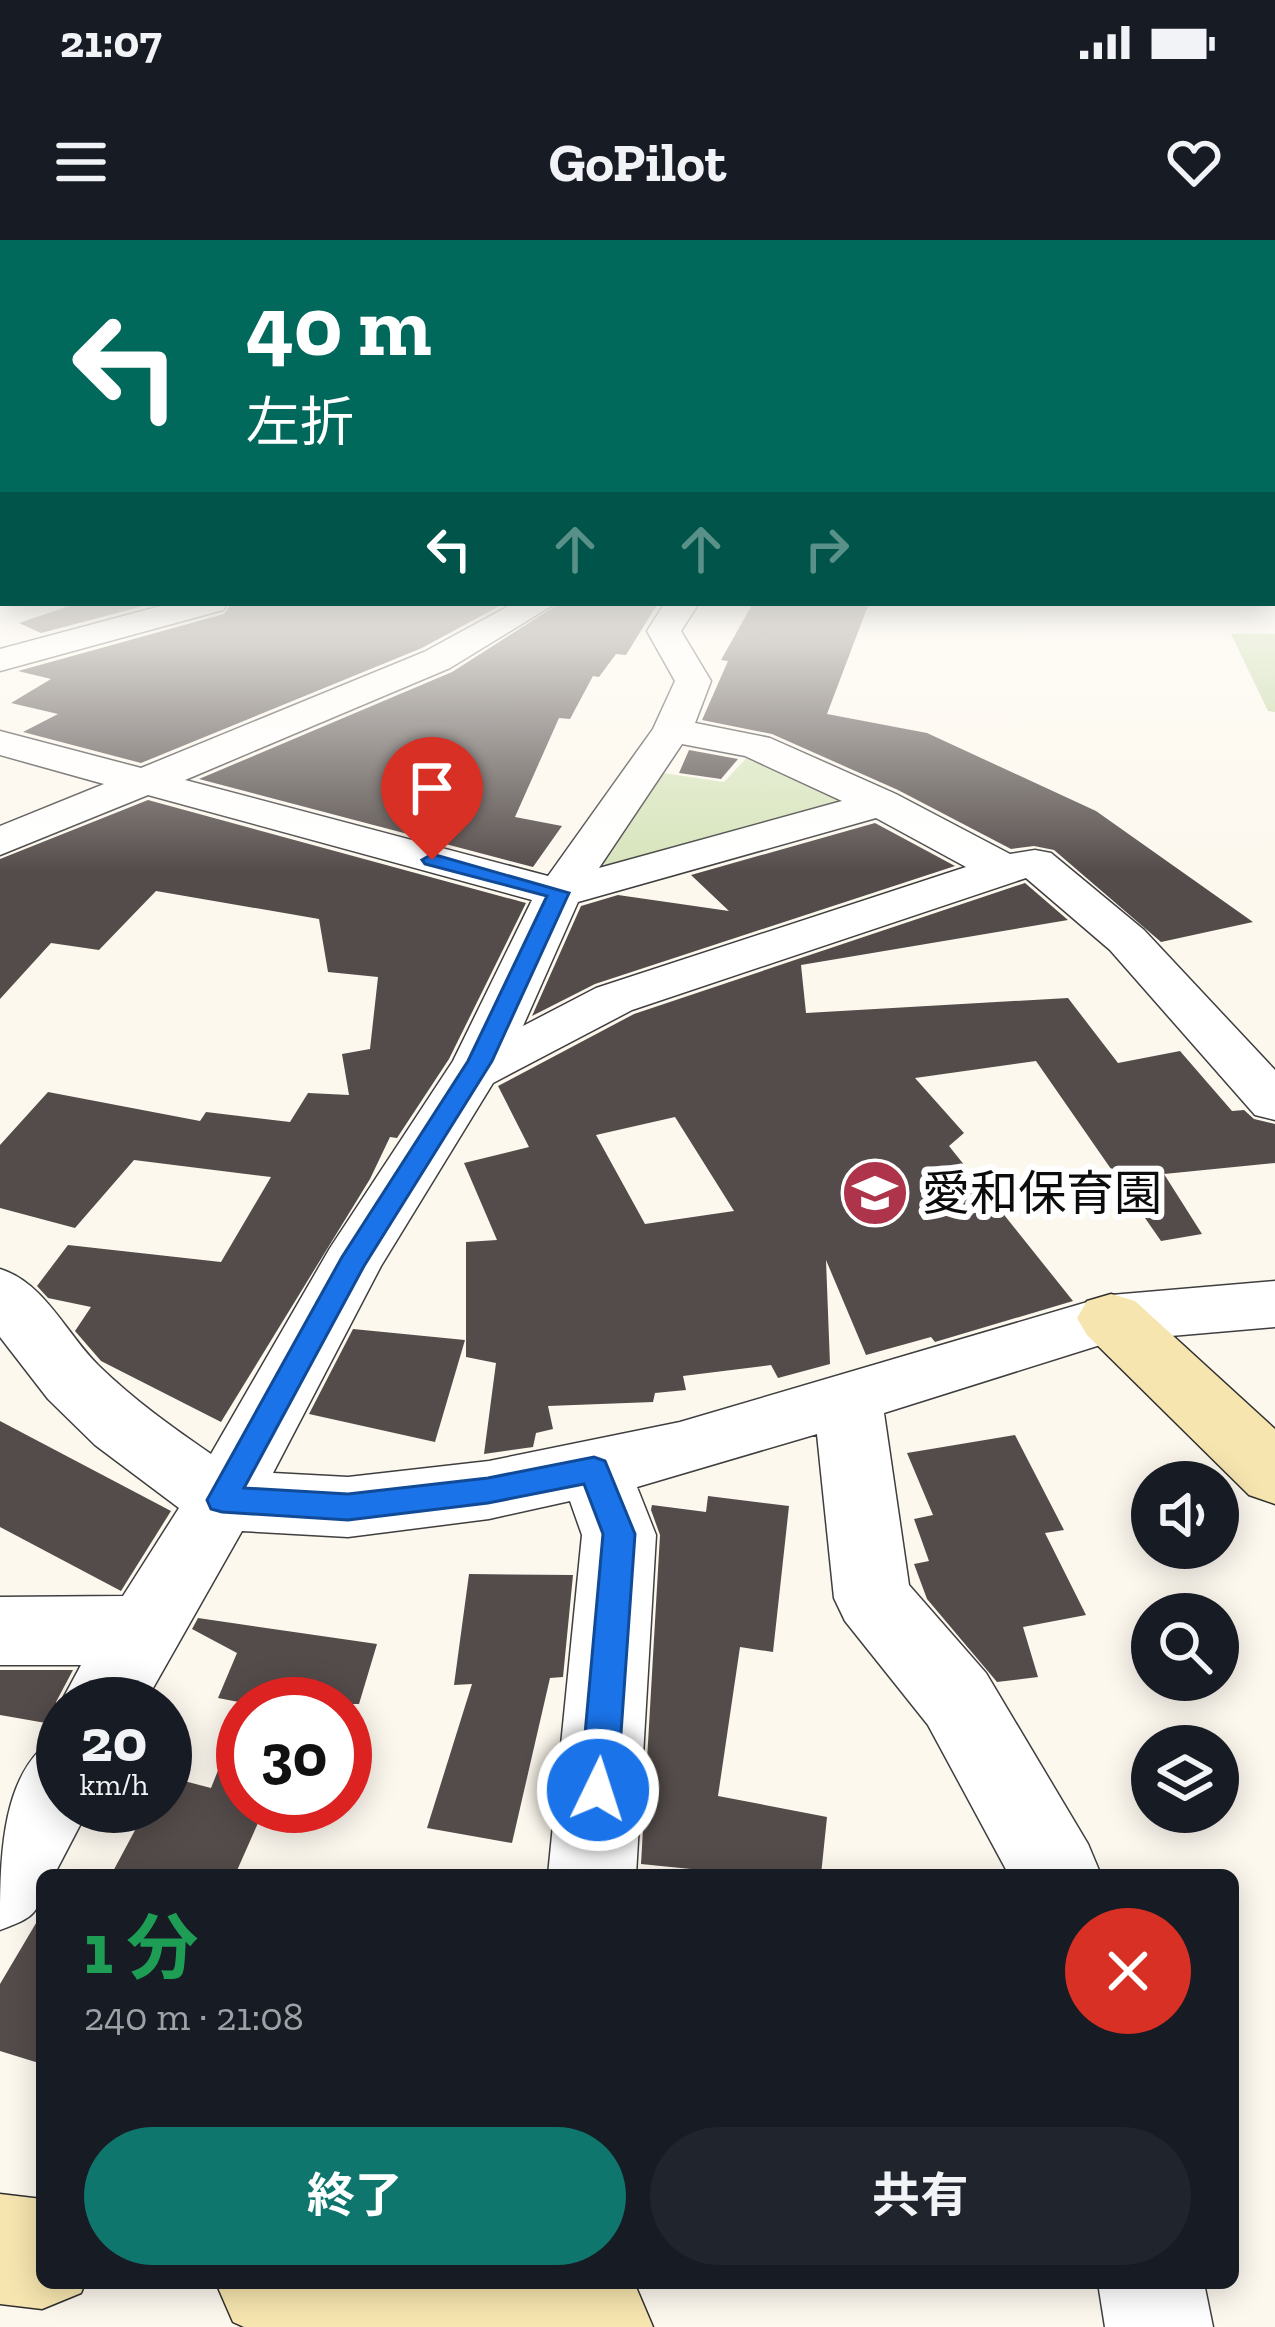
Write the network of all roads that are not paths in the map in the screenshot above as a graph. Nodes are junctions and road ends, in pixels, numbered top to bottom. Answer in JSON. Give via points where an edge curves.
{"nodes":[{"id":1,"x":394,"y":677,"type":"edge"},
{"id":2,"x":691,"y":677,"type":"edge"},
{"id":3,"x":672,"y":730,"type":"junction"},
{"id":4,"x":0,"y":743,"type":"edge"},
{"id":5,"x":136,"y":783,"type":"junction"},
{"id":6,"x":881,"y":803,"type":"junction"},
{"id":7,"x":0,"y":842,"type":"edge"},
{"id":8,"x":1004,"y":868,"type":"junction"},
{"id":9,"x":559,"y":893,"type":"junction"},
{"id":10,"x":473,"y":1072,"type":"junction"},
{"id":11,"x":1275,"y":1102,"type":"edge"},
{"id":12,"x":0,"y":1292,"type":"edge"},
{"id":13,"x":1275,"y":1304,"type":"edge"},
{"id":14,"x":1111,"y":1318,"type":"junction"},
{"id":15,"x":848,"y":1400,"type":"junction"},
{"id":16,"x":594,"y":1469,"type":"junction"},
{"id":17,"x":1275,"y":1474,"type":"edge"},
{"id":18,"x":222,"y":1500,"type":"junction"},
{"id":19,"x":142,"y":1630,"type":"junction"},
{"id":20,"x":0,"y":1631,"type":"edge"},
{"id":21,"x":116,"y":1677,"type":"edge"},
{"id":22,"x":36,"y":1821,"type":"edge"},
{"id":23,"x":592,"y":1869,"type":"edge"},
{"id":24,"x":1054,"y":1869,"type":"edge"},
{"id":25,"x":0,"y":1886,"type":"edge"},
{"id":26,"x":0,"y":2249,"type":"edge"},
{"id":27,"x":36,"y":2253,"type":"edge"},
{"id":28,"x":338,"y":2289,"type":"edge"},
{"id":29,"x":1152,"y":2289,"type":"edge"},
{"id":30,"x":570,"y":2310,"type":"edge"},
{"id":31,"x":1159,"y":2327,"type":"edge"}],
"edges":[{"from":1,"to":5,"type":"street"},
{"from":2,"to":3,"type":"street"},
{"from":3,"to":6,"type":"street","via":[[757,746]]},
{"from":3,"to":9,"type":"street"},
{"from":4,"to":5,"type":"street"},
{"from":5,"to":7,"type":"street"},
{"from":5,"to":9,"type":"street"},
{"from":6,"to":8,"type":"street"},
{"from":6,"to":9,"type":"street"},
{"from":8,"to":10,"type":"street","via":[[614,999]]},
{"from":8,"to":11,"type":"street","via":[[1035,863],[1126,940]]},
{"from":9,"to":10,"type":"street"},
{"from":10,"to":18,"type":"street","via":[[352,1263]]},
{"from":12,"to":18,"type":"street","via":[[72,1382]]},
{"from":13,"to":14,"type":"street"},
{"from":14,"to":15,"type":"street"},
{"from":14,"to":17,"type":"street"},
{"from":15,"to":16,"type":"street"},
{"from":15,"to":24,"type":"street","via":[[872,1598],[957,1700]]},
{"from":16,"to":18,"type":"street","via":[[348,1507]]},
{"from":16,"to":23,"type":"street","via":[[619,1534]]},
{"from":18,"to":19,"type":"street"},
{"from":19,"to":20,"type":"street"},
{"from":19,"to":21,"type":"street"},
{"from":22,"to":25,"type":"street"},
{"from":26,"to":27,"type":"street"},
{"from":28,"to":30,"type":"street"},
{"from":29,"to":31,"type":"street"}]}
